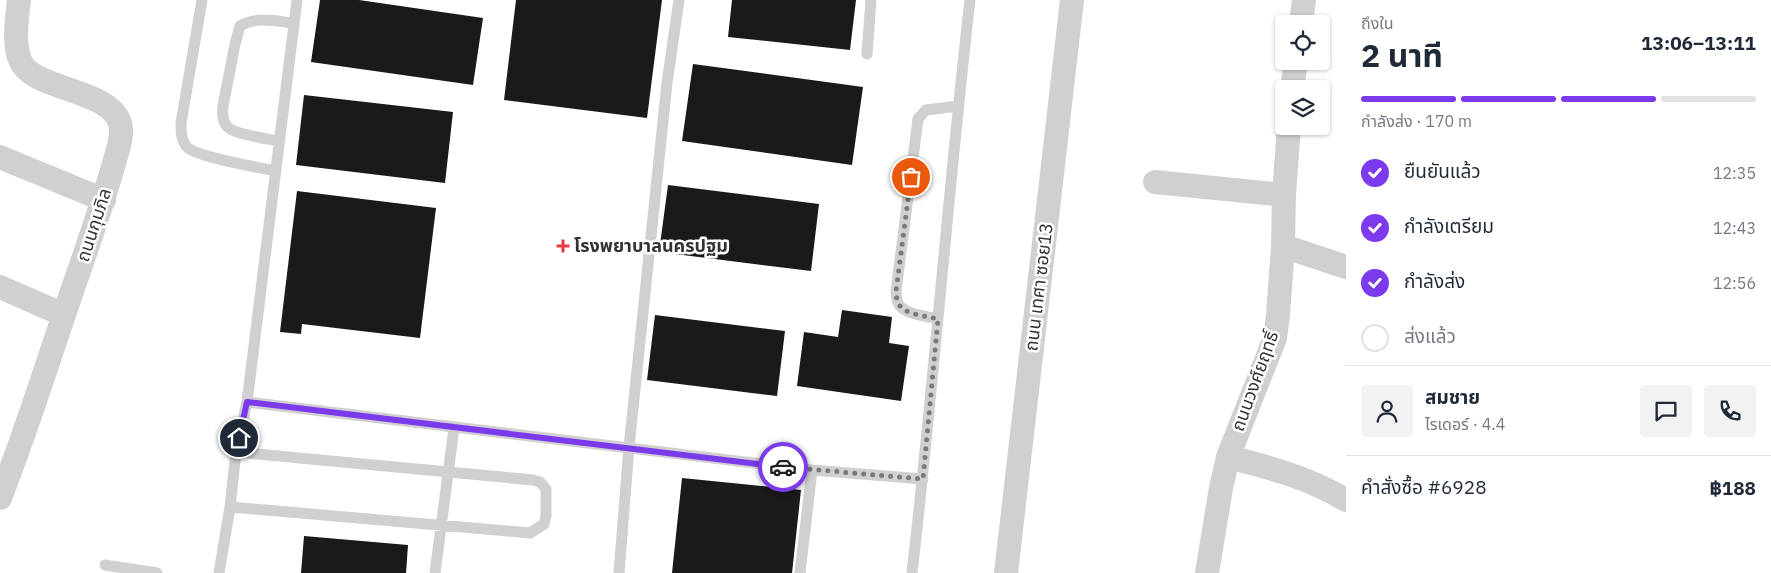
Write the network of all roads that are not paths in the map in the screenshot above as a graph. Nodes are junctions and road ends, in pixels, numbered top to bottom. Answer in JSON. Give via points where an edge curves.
{"nodes":[{"id":1,"x":202,"y":0,"type":"edge"},
{"id":2,"x":297,"y":0,"type":"edge"},
{"id":3,"x":679,"y":0,"type":"edge"},
{"id":4,"x":871,"y":0,"type":"edge"},
{"id":5,"x":970,"y":0,"type":"edge"},
{"id":6,"x":1072,"y":0,"type":"edge"},
{"id":7,"x":1304,"y":0,"type":"edge"},
{"id":8,"x":16,"y":1,"type":"edge"},
{"id":9,"x":1302,"y":15,"type":"edge"},
{"id":10,"x":293,"y":23,"type":"junction"},
{"id":11,"x":866,"y":54,"type":"dead end"},
{"id":12,"x":958,"y":106,"type":"junction"},
{"id":13,"x":1288,"y":135,"type":"edge"},
{"id":14,"x":279,"y":141,"type":"junction"},
{"id":15,"x":0,"y":157,"type":"edge"},
{"id":16,"x":275,"y":171,"type":"junction"},
{"id":17,"x":1156,"y":182,"type":"dead end"},
{"id":18,"x":1284,"y":194,"type":"junction"},
{"id":19,"x":104,"y":200,"type":"junction"},
{"id":20,"x":1283,"y":246,"type":"junction"},
{"id":21,"x":1346,"y":267,"type":"edge"},
{"id":22,"x":0,"y":287,"type":"edge"},
{"id":23,"x":64,"y":314,"type":"junction"},
{"id":24,"x":938,"y":319,"type":"junction"},
{"id":25,"x":247,"y":402,"type":"junction"},
{"id":26,"x":454,"y":428,"type":"junction"},
{"id":27,"x":629,"y":447,"type":"junction"},
{"id":28,"x":9,"y":450,"type":"edge"},
{"id":29,"x":236,"y":452,"type":"junction"},
{"id":30,"x":1228,"y":457,"type":"junction"},
{"id":31,"x":812,"y":470,"type":"junction"},
{"id":32,"x":448,"y":471,"type":"junction"},
{"id":33,"x":923,"y":479,"type":"junction"},
{"id":34,"x":0,"y":498,"type":"edge"},
{"id":35,"x":1346,"y":500,"type":"edge"},
{"id":36,"x":230,"y":507,"type":"junction"},
{"id":37,"x":441,"y":524,"type":"junction"},
{"id":38,"x":105,"y":565,"type":"dead end"},
{"id":39,"x":157,"y":573,"type":"edge"},
{"id":40,"x":219,"y":573,"type":"edge"},
{"id":41,"x":435,"y":573,"type":"edge"},
{"id":42,"x":619,"y":573,"type":"edge"},
{"id":43,"x":800,"y":573,"type":"edge"},
{"id":44,"x":912,"y":573,"type":"edge"},
{"id":45,"x":1006,"y":573,"type":"edge"},
{"id":46,"x":1207,"y":573,"type":"edge"}],
"edges":[{"from":1,"to":16,"type":"lane","via":[[181,123],[186,147],[199,154]]},
{"from":2,"to":10,"type":"lane"},
{"from":3,"to":27,"type":"lane","via":[[667,83]]},
{"from":4,"to":11,"type":"lane"},
{"from":5,"to":12,"type":"lane"},
{"from":6,"to":45,"type":"street","name":"ถนน เทศา ซอย13"},
{"from":7,"to":9,"type":"street"},
{"from":8,"to":19,"type":"street","name":"ถนนกุมภิล","via":[[21,63],[34,75],[103,103],[114,112],[120,124],[120,140]]},
{"from":10,"to":14,"type":"lane"},
{"from":10,"to":14,"type":"lane","via":[[258,20],[240,26],[223,106],[222,116],[232,130]]},
{"from":12,"to":24,"type":"lane"},
{"from":12,"to":24,"type":"lane","via":[[926,110],[918,119],[896,291],[903,309]]},
{"from":13,"to":18,"type":"street","name":"ถนนวงศ์ยฤทธิ์"},
{"from":14,"to":16,"type":"lane"},
{"from":15,"to":19,"type":"street"},
{"from":16,"to":25,"type":"lane"},
{"from":17,"to":18,"type":"street"},
{"from":18,"to":20,"type":"street","name":"ถนนวงศ์ยฤทธิ์"},
{"from":19,"to":23,"type":"street","name":"ถนนกุมภิล"},
{"from":20,"to":21,"type":"street"},
{"from":20,"to":30,"type":"street","name":"ถนนวงศ์ยฤทธิ์","via":[[1275,338]]},
{"from":22,"to":23,"type":"street"},
{"from":23,"to":28,"type":"street","name":"ถนนกุมภิล"},
{"from":24,"to":33,"type":"lane"},
{"from":25,"to":26,"type":"lane"},
{"from":25,"to":29,"type":"lane"},
{"from":26,"to":27,"type":"lane"},
{"from":26,"to":32,"type":"lane"},
{"from":27,"to":31,"type":"lane"},
{"from":27,"to":42,"type":"lane"},
{"from":28,"to":34,"type":"street","name":"ถนนกุมภิล"},
{"from":29,"to":32,"type":"lane"},
{"from":29,"to":36,"type":"lane"},
{"from":30,"to":35,"type":"street","via":[[1302,478]]},
{"from":30,"to":46,"type":"street","name":"ถนนวงศ์ยฤทธิ์"},
{"from":31,"to":33,"type":"lane"},
{"from":31,"to":43,"type":"lane"},
{"from":32,"to":37,"type":"lane"},
{"from":32,"to":37,"type":"lane","via":[[540,482],[546,489],[546,516],[544,524],[530,532]]},
{"from":33,"to":44,"type":"lane"},
{"from":36,"to":37,"type":"lane"},
{"from":36,"to":40,"type":"lane"},
{"from":37,"to":41,"type":"lane"},
{"from":38,"to":39,"type":"lane"}]}
